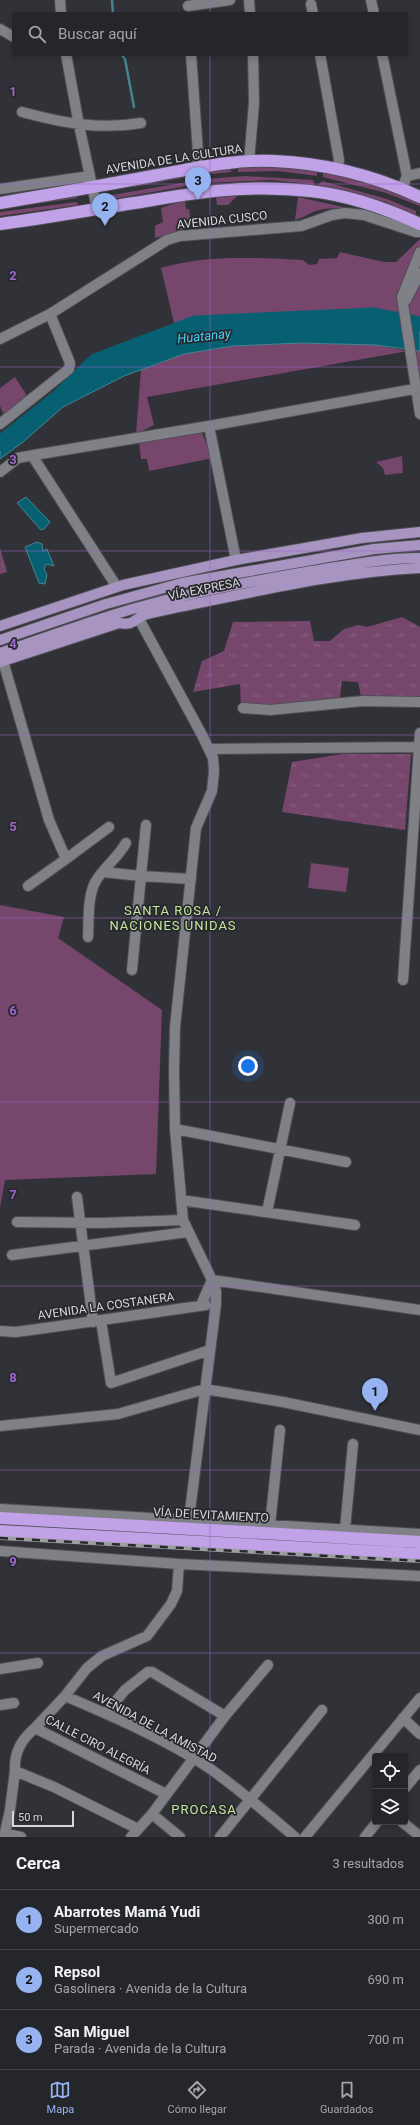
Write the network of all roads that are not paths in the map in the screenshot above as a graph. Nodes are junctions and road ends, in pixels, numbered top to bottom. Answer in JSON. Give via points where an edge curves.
{"nodes":[{"id":1,"x":60,"y":0,"type":"edge"},
{"id":2,"x":230,"y":0,"type":"edge"},
{"id":3,"x":249,"y":0,"type":"edge"},
{"id":4,"x":371,"y":0,"type":"edge"},
{"id":5,"x":188,"y":7,"type":"edge"},
{"id":6,"x":61,"y":12,"type":"edge"},
{"id":7,"x":250,"y":12,"type":"edge"},
{"id":8,"x":374,"y":12,"type":"edge"},
{"id":9,"x":0,"y":29,"type":"edge"},
{"id":10,"x":12,"y":36,"type":"edge"},
{"id":11,"x":66,"y":56,"type":"edge"},
{"id":12,"x":191,"y":56,"type":"edge"},
{"id":13,"x":253,"y":56,"type":"edge"},
{"id":14,"x":320,"y":56,"type":"edge"},
{"id":15,"x":382,"y":56,"type":"edge"},
{"id":16,"x":22,"y":112,"type":"dead end"},
{"id":17,"x":141,"y":123,"type":"dead end"},
{"id":18,"x":79,"y":125,"type":"junction"},
{"id":19,"x":249,"y":161,"type":"junction"},
{"id":20,"x":199,"y":167,"type":"junction"},
{"id":21,"x":338,"y":170,"type":"junction"},
{"id":22,"x":420,"y":173,"type":"edge"},
{"id":23,"x":407,"y":176,"type":"junction"},
{"id":24,"x":91,"y":181,"type":"junction"},
{"id":25,"x":0,"y":188,"type":"edge"},
{"id":26,"x":402,"y":188,"type":"junction"},
{"id":27,"x":204,"y":192,"type":"junction"},
{"id":28,"x":420,"y":197,"type":"edge"},
{"id":29,"x":0,"y":203,"type":"edge"},
{"id":30,"x":97,"y":209,"type":"junction"},
{"id":31,"x":0,"y":224,"type":"edge"},
{"id":32,"x":420,"y":224,"type":"edge"},
{"id":33,"x":420,"y":232,"type":"edge"},
{"id":34,"x":420,"y":252,"type":"edge"},
{"id":35,"x":420,"y":273,"type":"edge"},
{"id":36,"x":403,"y":305,"type":"junction"},
{"id":37,"x":50,"y":314,"type":"junction"},
{"id":38,"x":0,"y":339,"type":"edge"},
{"id":39,"x":418,"y":388,"type":"edge"},
{"id":40,"x":420,"y":414,"type":"edge"},
{"id":41,"x":0,"y":424,"type":"edge"},
{"id":42,"x":209,"y":426,"type":"junction"},
{"id":43,"x":34,"y":455,"type":"junction"},
{"id":44,"x":0,"y":472,"type":"edge"},
{"id":45,"x":420,"y":532,"type":"edge"},
{"id":46,"x":420,"y":545,"type":"edge"},
{"id":47,"x":420,"y":558,"type":"edge"},
{"id":48,"x":236,"y":560,"type":"junction"},
{"id":49,"x":420,"y":568,"type":"edge"},
{"id":50,"x":129,"y":585,"type":"junction"},
{"id":51,"x":115,"y":588,"type":"junction"},
{"id":52,"x":142,"y":593,"type":"junction"},
{"id":53,"x":106,"y":604,"type":"junction"},
{"id":54,"x":145,"y":606,"type":"junction"},
{"id":55,"x":110,"y":616,"type":"junction"},
{"id":56,"x":140,"y":617,"type":"junction"},
{"id":57,"x":119,"y":623,"type":"junction"},
{"id":58,"x":0,"y":626,"type":"edge"},
{"id":59,"x":0,"y":640,"type":"edge"},
{"id":60,"x":1,"y":659,"type":"edge"},
{"id":61,"x":420,"y":702,"type":"edge"},
{"id":62,"x":243,"y":708,"type":"dead end"},
{"id":63,"x":420,"y":733,"type":"edge"},
{"id":64,"x":419,"y":747,"type":"junction"},
{"id":65,"x":209,"y":749,"type":"junction"},
{"id":66,"x":146,"y":825,"type":"dead end"},
{"id":67,"x":108,"y":827,"type":"dead end"},
{"id":68,"x":126,"y":843,"type":"dead end"},
{"id":69,"x":66,"y":859,"type":"junction"},
{"id":70,"x":103,"y":872,"type":"junction"},
{"id":71,"x":141,"y":876,"type":"junction"},
{"id":72,"x":191,"y":879,"type":"junction"},
{"id":73,"x":28,"y":886,"type":"dead end"},
{"id":74,"x":88,"y":937,"type":"dead end"},
{"id":75,"x":132,"y":970,"type":"dead end"},
{"id":76,"x":403,"y":980,"type":"dead end"},
{"id":77,"x":290,"y":1103,"type":"dead end"},
{"id":78,"x":175,"y":1130,"type":"junction"},
{"id":79,"x":281,"y":1149,"type":"junction"},
{"id":80,"x":346,"y":1162,"type":"dead end"},
{"id":81,"x":77,"y":1197,"type":"dead end"},
{"id":82,"x":181,"y":1200,"type":"junction"},
{"id":83,"x":267,"y":1212,"type":"junction"},
{"id":84,"x":183,"y":1220,"type":"junction"},
{"id":85,"x":79,"y":1221,"type":"junction"},
{"id":86,"x":17,"y":1222,"type":"dead end"},
{"id":87,"x":355,"y":1225,"type":"dead end"},
{"id":88,"x":188,"y":1232,"type":"junction"},
{"id":89,"x":82,"y":1247,"type":"junction"},
{"id":90,"x":12,"y":1255,"type":"dead end"},
{"id":91,"x":212,"y":1280,"type":"junction"},
{"id":92,"x":216,"y":1304,"type":"junction"},
{"id":93,"x":201,"y":1305,"type":"junction"},
{"id":94,"x":420,"y":1310,"type":"edge"},
{"id":95,"x":97,"y":1322,"type":"junction"},
{"id":96,"x":0,"y":1331,"type":"edge"},
{"id":97,"x":210,"y":1350,"type":"junction"},
{"id":98,"x":205,"y":1389,"type":"junction"},
{"id":99,"x":0,"y":1426,"type":"edge"},
{"id":100,"x":280,"y":1430,"type":"dead end"},
{"id":101,"x":420,"y":1430,"type":"edge"},
{"id":102,"x":353,"y":1444,"type":"dead end"},
{"id":103,"x":0,"y":1509,"type":"edge"},
{"id":104,"x":190,"y":1515,"type":"junction"},
{"id":105,"x":0,"y":1518,"type":"edge"},
{"id":106,"x":131,"y":1520,"type":"junction"},
{"id":107,"x":270,"y":1525,"type":"junction"},
{"id":108,"x":345,"y":1529,"type":"junction"},
{"id":109,"x":0,"y":1531,"type":"edge"},
{"id":110,"x":420,"y":1534,"type":"edge"},
{"id":111,"x":420,"y":1542,"type":"edge"},
{"id":112,"x":0,"y":1551,"type":"edge"},
{"id":113,"x":420,"y":1554,"type":"edge"},
{"id":114,"x":179,"y":1564,"type":"junction"},
{"id":115,"x":420,"y":1576,"type":"edge"},
{"id":116,"x":38,"y":1663,"type":"dead end"},
{"id":117,"x":268,"y":1665,"type":"dead end"},
{"id":118,"x":0,"y":1669,"type":"edge"},
{"id":119,"x":65,"y":1696,"type":"junction"},
{"id":120,"x":420,"y":1698,"type":"edge"},
{"id":121,"x":14,"y":1703,"type":"dead end"},
{"id":122,"x":0,"y":1705,"type":"edge"},
{"id":123,"x":322,"y":1710,"type":"dead end"},
{"id":124,"x":106,"y":1713,"type":"junction"},
{"id":125,"x":225,"y":1716,"type":"junction"},
{"id":126,"x":403,"y":1718,"type":"junction"},
{"id":127,"x":35,"y":1728,"type":"junction"},
{"id":128,"x":420,"y":1734,"type":"edge"},
{"id":129,"x":194,"y":1759,"type":"junction"},
{"id":130,"x":420,"y":1770,"type":"edge"},
{"id":131,"x":15,"y":1771,"type":"junction"},
{"id":132,"x":416,"y":1781,"type":"edge"},
{"id":133,"x":166,"y":1794,"type":"junction"},
{"id":134,"x":250,"y":1798,"type":"junction"},
{"id":135,"x":152,"y":1814,"type":"junction"},
{"id":136,"x":375,"y":1825,"type":"edge"},
{"id":137,"x":406,"y":1825,"type":"edge"},
{"id":138,"x":135,"y":1833,"type":"edge"},
{"id":139,"x":420,"y":1836,"type":"edge"},
{"id":140,"x":4,"y":1837,"type":"edge"},
{"id":141,"x":9,"y":1837,"type":"edge"},
{"id":142,"x":22,"y":1837,"type":"edge"},
{"id":143,"x":180,"y":1837,"type":"edge"},
{"id":144,"x":220,"y":1837,"type":"edge"},
{"id":145,"x":295,"y":1837,"type":"edge"},
{"id":146,"x":305,"y":1837,"type":"edge"},
{"id":147,"x":365,"y":1837,"type":"edge"}],
"edges":[{"from":1,"to":6,"type":"street"},
{"from":2,"to":5,"type":"street"},
{"from":3,"to":7,"type":"street"},
{"from":4,"to":8,"type":"street"},
{"from":9,"to":10,"type":"street"},
{"from":11,"to":18,"type":"street"},
{"from":12,"to":20,"type":"street"},
{"from":13,"to":19,"type":"street","via":[[254,104]]},
{"from":14,"to":21,"type":"street","via":[[339,160]]},
{"from":15,"to":23,"type":"street"},
{"from":16,"to":18,"type":"street"},
{"from":17,"to":18,"type":"street","via":[[122,126]]},
{"from":18,"to":24,"type":"street"},
{"from":19,"to":20,"type":"highway","name":"AVENIDA DE LA CULTURA"},
{"from":19,"to":21,"type":"highway","name":"AVENIDA DE LA CULTURA","via":[[274,161]]},
{"from":20,"to":24,"type":"highway","name":"AVENIDA DE LA CULTURA"},
{"from":20,"to":27,"type":"highway"},
{"from":21,"to":26,"type":"highway","name":"AVENIDA DE LA CULTURA"},
{"from":22,"to":23,"type":"street"},
{"from":23,"to":26,"type":"street"},
{"from":24,"to":25,"type":"street"},
{"from":24,"to":29,"type":"highway","name":"AVENIDA DE LA CULTURA"},
{"from":24,"to":30,"type":"street"},
{"from":26,"to":28,"type":"highway","name":"AVENIDA DE LA CULTURA"},
{"from":27,"to":30,"type":"highway"},
{"from":27,"to":32,"type":"highway","via":[[259,188],[310,190],[384,209]]},
{"from":30,"to":31,"type":"highway"},
{"from":33,"to":37,"type":"street","name":"AVENIDA CUSCO","via":[[364,215],[345,213],[301,226],[180,236],[156,247]]},
{"from":34,"to":36,"type":"street","via":[[403,293]]},
{"from":35,"to":36,"type":"street"},
{"from":36,"to":39,"type":"street"},
{"from":37,"to":38,"type":"street","name":"AVENIDA CUSCO"},
{"from":37,"to":41,"type":"street","via":[[70,363],[69,368]]},
{"from":39,"to":40,"type":"street"},
{"from":39,"to":42,"type":"street"},
{"from":42,"to":43,"type":"street"},
{"from":42,"to":48,"type":"street"},
{"from":43,"to":44,"type":"street","via":[[18,458]]},
{"from":43,"to":51,"type":"street"},
{"from":45,"to":48,"type":"main road","name":"VÍA EXPRESA","via":[[362,538]]},
{"from":46,"to":52,"type":"main road","name":"VÍA EXPRESA","via":[[374,549],[300,561]]},
{"from":47,"to":54,"type":"main road","name":"VÍA EXPRESA","via":[[361,563],[248,582]]},
{"from":48,"to":50,"type":"main road","name":"VÍA EXPRESA"},
{"from":49,"to":56,"type":"main road","name":"VÍA EXPRESA","via":[[363,574],[256,592]]},
{"from":50,"to":51,"type":"main road","name":"VÍA EXPRESA"},
{"from":50,"to":52,"type":"main road"},
{"from":51,"to":53,"type":"main road","via":[[107,598]]},
{"from":51,"to":58,"type":"main road","name":"VÍA EXPRESA"},
{"from":52,"to":53,"type":"main road","name":"VÍA EXPRESA"},
{"from":52,"to":54,"type":"main road"},
{"from":53,"to":55,"type":"main road"},
{"from":53,"to":59,"type":"main road","name":"VÍA EXPRESA"},
{"from":54,"to":55,"type":"main road","name":"VÍA EXPRESA"},
{"from":54,"to":56,"type":"main road"},
{"from":55,"to":57,"type":"main road"},
{"from":55,"to":60,"type":"main road","name":"VÍA EXPRESA"},
{"from":56,"to":57,"type":"main road","name":"VÍA EXPRESA","via":[[130,623]]},
{"from":56,"to":65,"type":"street"},
{"from":57,"to":60,"type":"main road","name":"VÍA EXPRESA"},
{"from":60,"to":69,"type":"street","via":[[49,820]]},
{"from":61,"to":62,"type":"street","via":[[363,701],[270,710]]},
{"from":63,"to":64,"type":"street"},
{"from":64,"to":65,"type":"street"},
{"from":64,"to":76,"type":"street"},
{"from":65,"to":72,"type":"street","via":[[213,758],[214,780],[206,808],[196,828]]},
{"from":66,"to":71,"type":"street"},
{"from":67,"to":69,"type":"street"},
{"from":68,"to":70,"type":"street","via":[[120,854]]},
{"from":69,"to":73,"type":"street"},
{"from":70,"to":71,"type":"street"},
{"from":70,"to":74,"type":"street","via":[[92,890]]},
{"from":71,"to":72,"type":"street"},
{"from":71,"to":75,"type":"street"},
{"from":72,"to":78,"type":"street","via":[[175,1027]]},
{"from":77,"to":79,"type":"street"},
{"from":78,"to":79,"type":"street"},
{"from":78,"to":82,"type":"street"},
{"from":79,"to":80,"type":"street"},
{"from":79,"to":83,"type":"street"},
{"from":81,"to":85,"type":"street"},
{"from":82,"to":83,"type":"street"},
{"from":82,"to":84,"type":"street"},
{"from":83,"to":87,"type":"street"},
{"from":84,"to":85,"type":"street"},
{"from":84,"to":88,"type":"street"},
{"from":85,"to":86,"type":"street"},
{"from":85,"to":89,"type":"street"},
{"from":88,"to":89,"type":"street"},
{"from":88,"to":91,"type":"street"},
{"from":89,"to":90,"type":"street"},
{"from":89,"to":95,"type":"street"},
{"from":91,"to":92,"type":"street","via":[[216,1291]]},
{"from":91,"to":93,"type":"street"},
{"from":91,"to":94,"type":"street"},
{"from":92,"to":93,"type":"street","name":"AVENIDA LA COSTANERA"},
{"from":92,"to":97,"type":"street"},
{"from":93,"to":95,"type":"street","name":"AVENIDA LA COSTANERA"},
{"from":95,"to":96,"type":"street","name":"AVENIDA LA COSTANERA","via":[[16,1332]]},
{"from":95,"to":97,"type":"street","via":[[111,1383]]},
{"from":97,"to":98,"type":"street"},
{"from":98,"to":99,"type":"street","via":[[118,1414]]},
{"from":98,"to":101,"type":"street"},
{"from":98,"to":104,"type":"street"},
{"from":100,"to":107,"type":"street"},
{"from":102,"to":108,"type":"street"},
{"from":103,"to":106,"type":"street"},
{"from":104,"to":106,"type":"street"},
{"from":104,"to":107,"type":"street"},
{"from":105,"to":106,"type":"highway","name":"VÍA DE EVITAMIENTO"},
{"from":106,"to":111,"type":"highway","name":"VÍA DE EVITAMIENTO"},
{"from":107,"to":108,"type":"street"},
{"from":108,"to":110,"type":"street"},
{"from":109,"to":113,"type":"highway"},
{"from":112,"to":114,"type":"street"},
{"from":114,"to":115,"type":"street"},
{"from":114,"to":119,"type":"street","name":"CALLE CIRO ALEGRÍA","via":[[177,1591],[171,1604],[147,1636],[102,1656],[87,1668]]},
{"from":116,"to":118,"type":"street"},
{"from":117,"to":125,"type":"street"},
{"from":119,"to":124,"type":"street","name":"AVENIDA DE LA AMISTAD"},
{"from":119,"to":127,"type":"street","name":"CALLE CIRO ALEGRÍA"},
{"from":120,"to":126,"type":"street"},
{"from":121,"to":122,"type":"street"},
{"from":123,"to":134,"type":"street"},
{"from":124,"to":125,"type":"street","via":[[125,1690],[148,1672],[152,1672]]},
{"from":124,"to":129,"type":"street","name":"AVENIDA DE LA AMISTAD"},
{"from":125,"to":129,"type":"street"},
{"from":126,"to":128,"type":"street"},
{"from":126,"to":146,"type":"street"},
{"from":127,"to":131,"type":"street","via":[[18,1747],[14,1759]]},
{"from":127,"to":133,"type":"street","name":"CALLE CIRO ALEGRÍA"},
{"from":129,"to":133,"type":"street"},
{"from":129,"to":134,"type":"street","name":"AVENIDA DE LA AMISTAD"},
{"from":130,"to":132,"type":"street"},
{"from":131,"to":138,"type":"street","via":[[54,1787]]},
{"from":131,"to":140,"type":"street"},
{"from":133,"to":135,"type":"street"},
{"from":134,"to":144,"type":"street"},
{"from":134,"to":145,"type":"street","name":"AVENIDA DE LA AMISTAD"},
{"from":135,"to":138,"type":"street"},
{"from":135,"to":143,"type":"street"},
{"from":136,"to":147,"type":"street"},
{"from":137,"to":139,"type":"street"},
{"from":141,"to":142,"type":"street"}]}
